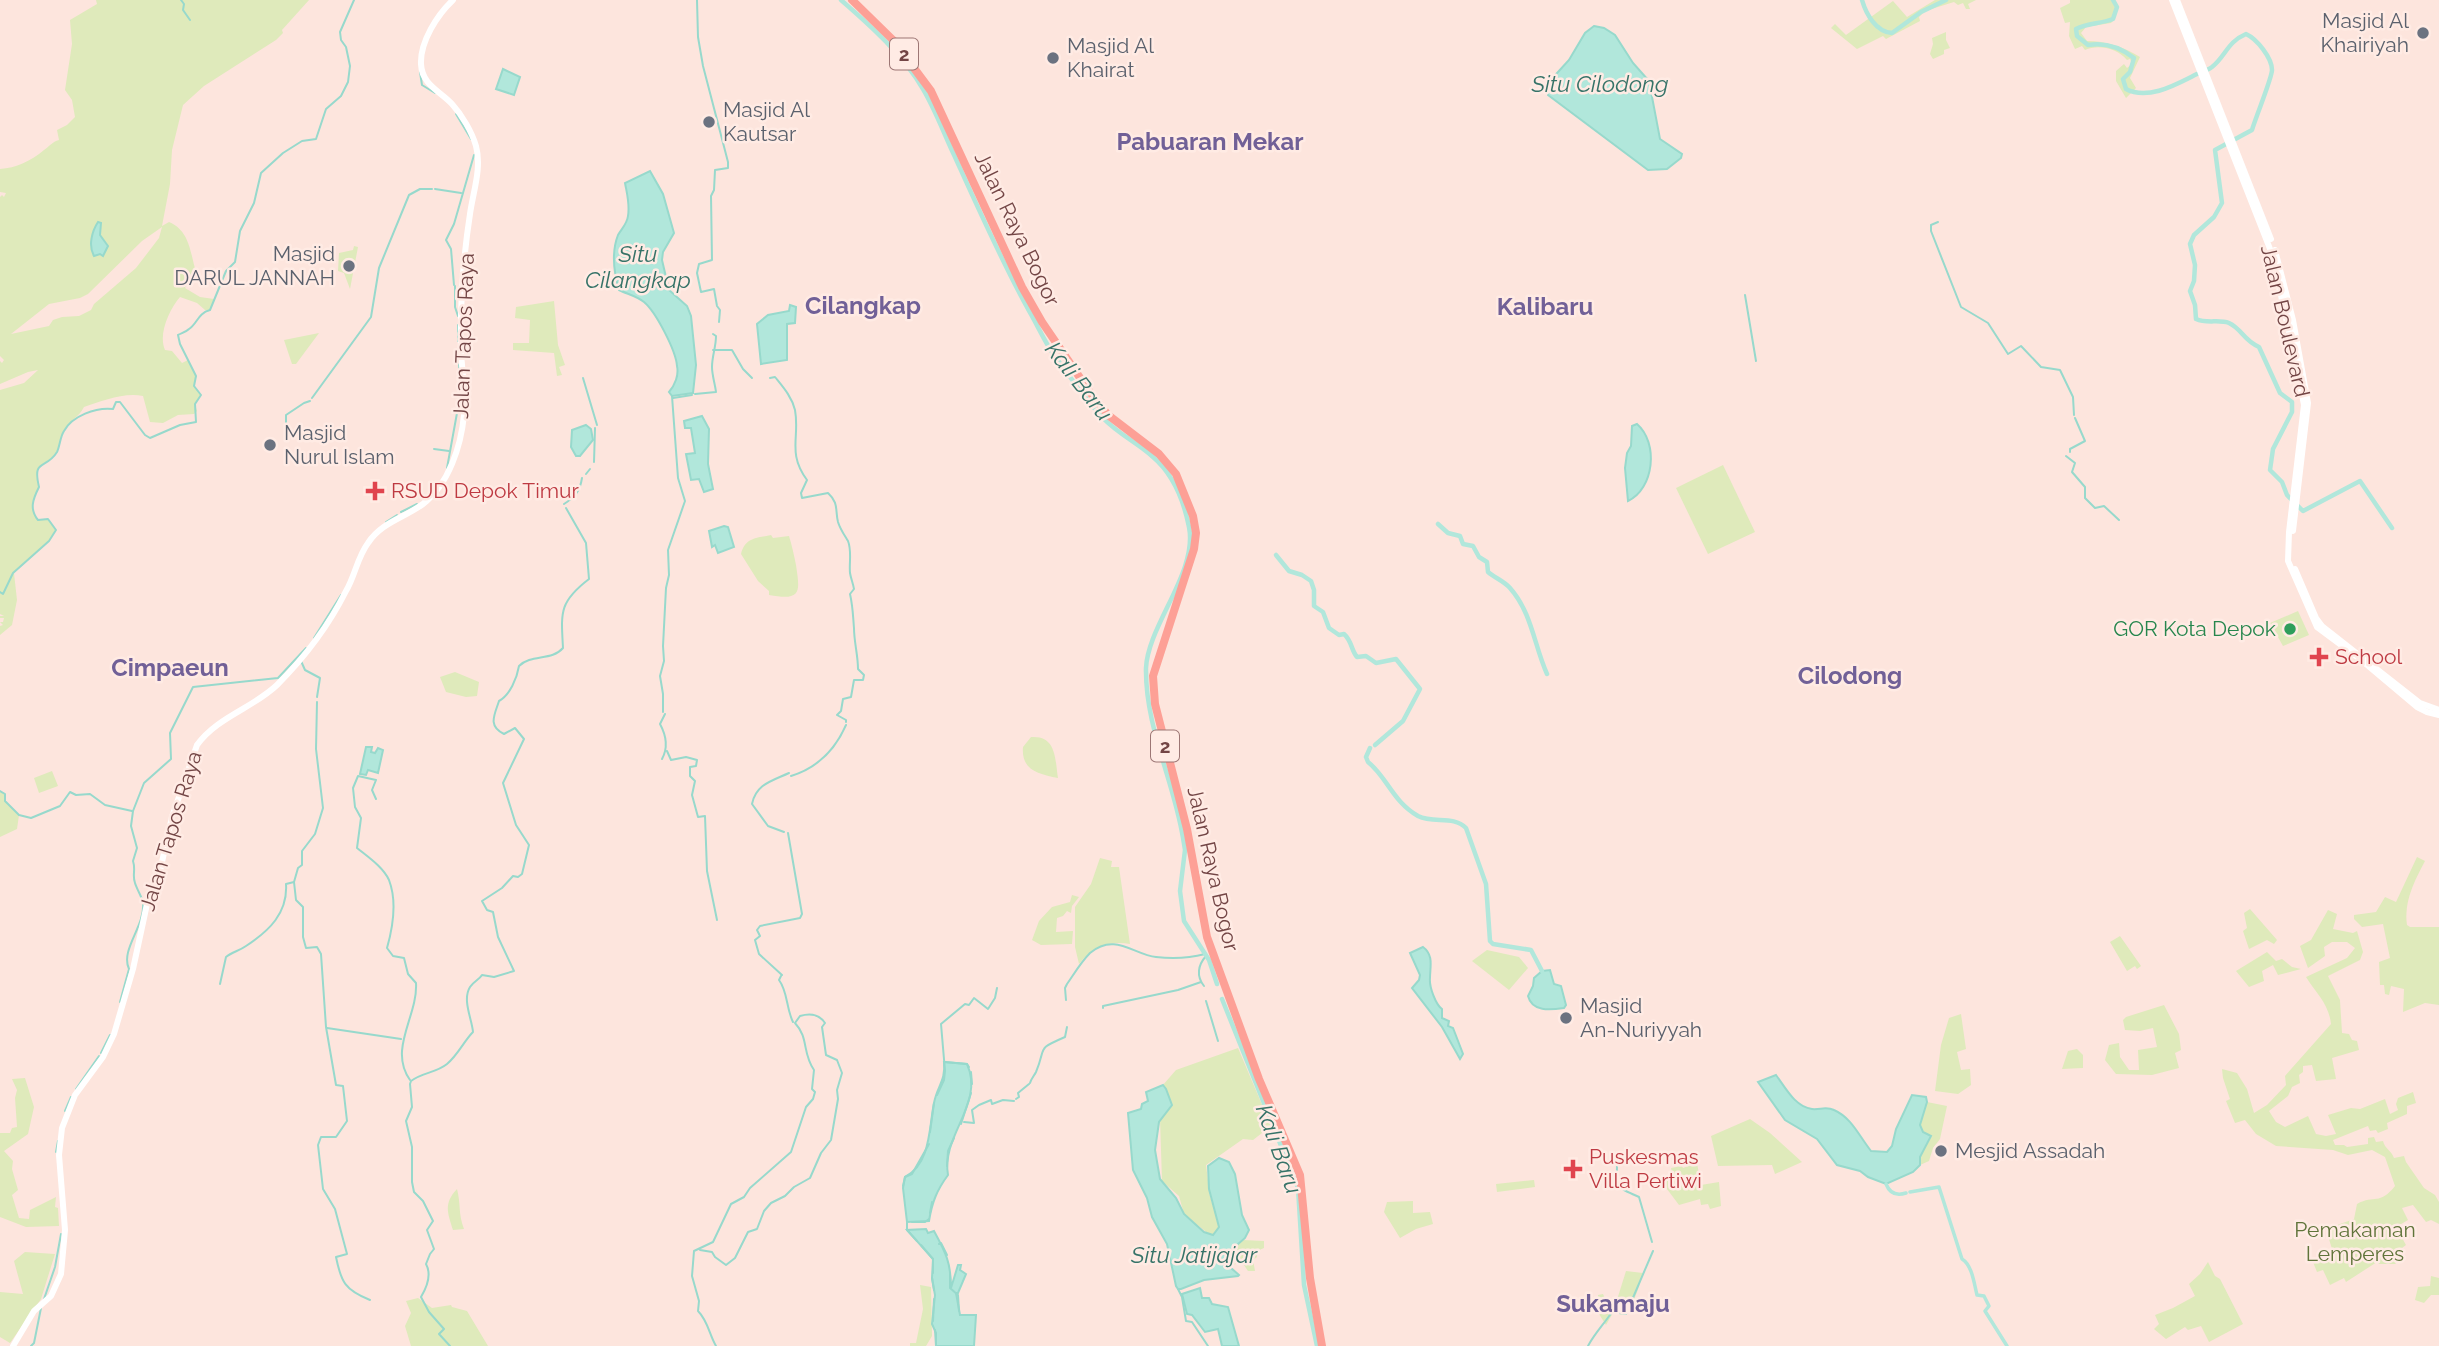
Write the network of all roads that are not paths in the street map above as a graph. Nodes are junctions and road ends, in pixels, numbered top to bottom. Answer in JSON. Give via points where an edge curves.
{"nodes":[{"id":1,"x":453,"y":0,"type":"edge"},
{"id":2,"x":854,"y":0,"type":"edge"},
{"id":3,"x":2172,"y":0,"type":"edge"},
{"id":4,"x":2177,"y":0,"type":"edge"},
{"id":5,"x":2295,"y":494,"type":"junction"},
{"id":6,"x":2439,"y":713,"type":"edge"},
{"id":7,"x":13,"y":1346,"type":"edge"},
{"id":8,"x":1323,"y":1346,"type":"edge"}],
"edges":[{"from":1,"to":7,"type":"main road","name":"Jalan Tapos Raya","via":[[424,43],[421,67],[427,82],[455,108],[477,152],[461,308],[464,416],[456,451],[444,479],[425,503],[373,536],[336,609],[280,681],[197,745],[147,902],[114,1034],[64,1121],[59,1155],[64,1266],[51,1296],[27,1321]]},
{"from":2,"to":8,"type":"highway","name":"Jalan Raya Bogor","number":"2","via":[[891,33],[934,90],[1026,288],[1065,351],[1106,408],[1161,452],[1178,472],[1193,507],[1197,549],[1156,677],[1157,704],[1189,828],[1210,936],[1305,1180]]},
{"from":3,"to":5,"type":"main road","name":"Jalan Boulevard","via":[[2275,265],[2304,405]]},
{"from":4,"to":5,"type":"main road","name":"Jalan Boulevard","via":[[2279,262],[2308,403]]},
{"from":5,"to":6,"type":"main road","name":"Jalan Boulevard","via":[[2291,559],[2310,608],[2322,626]]}]}
